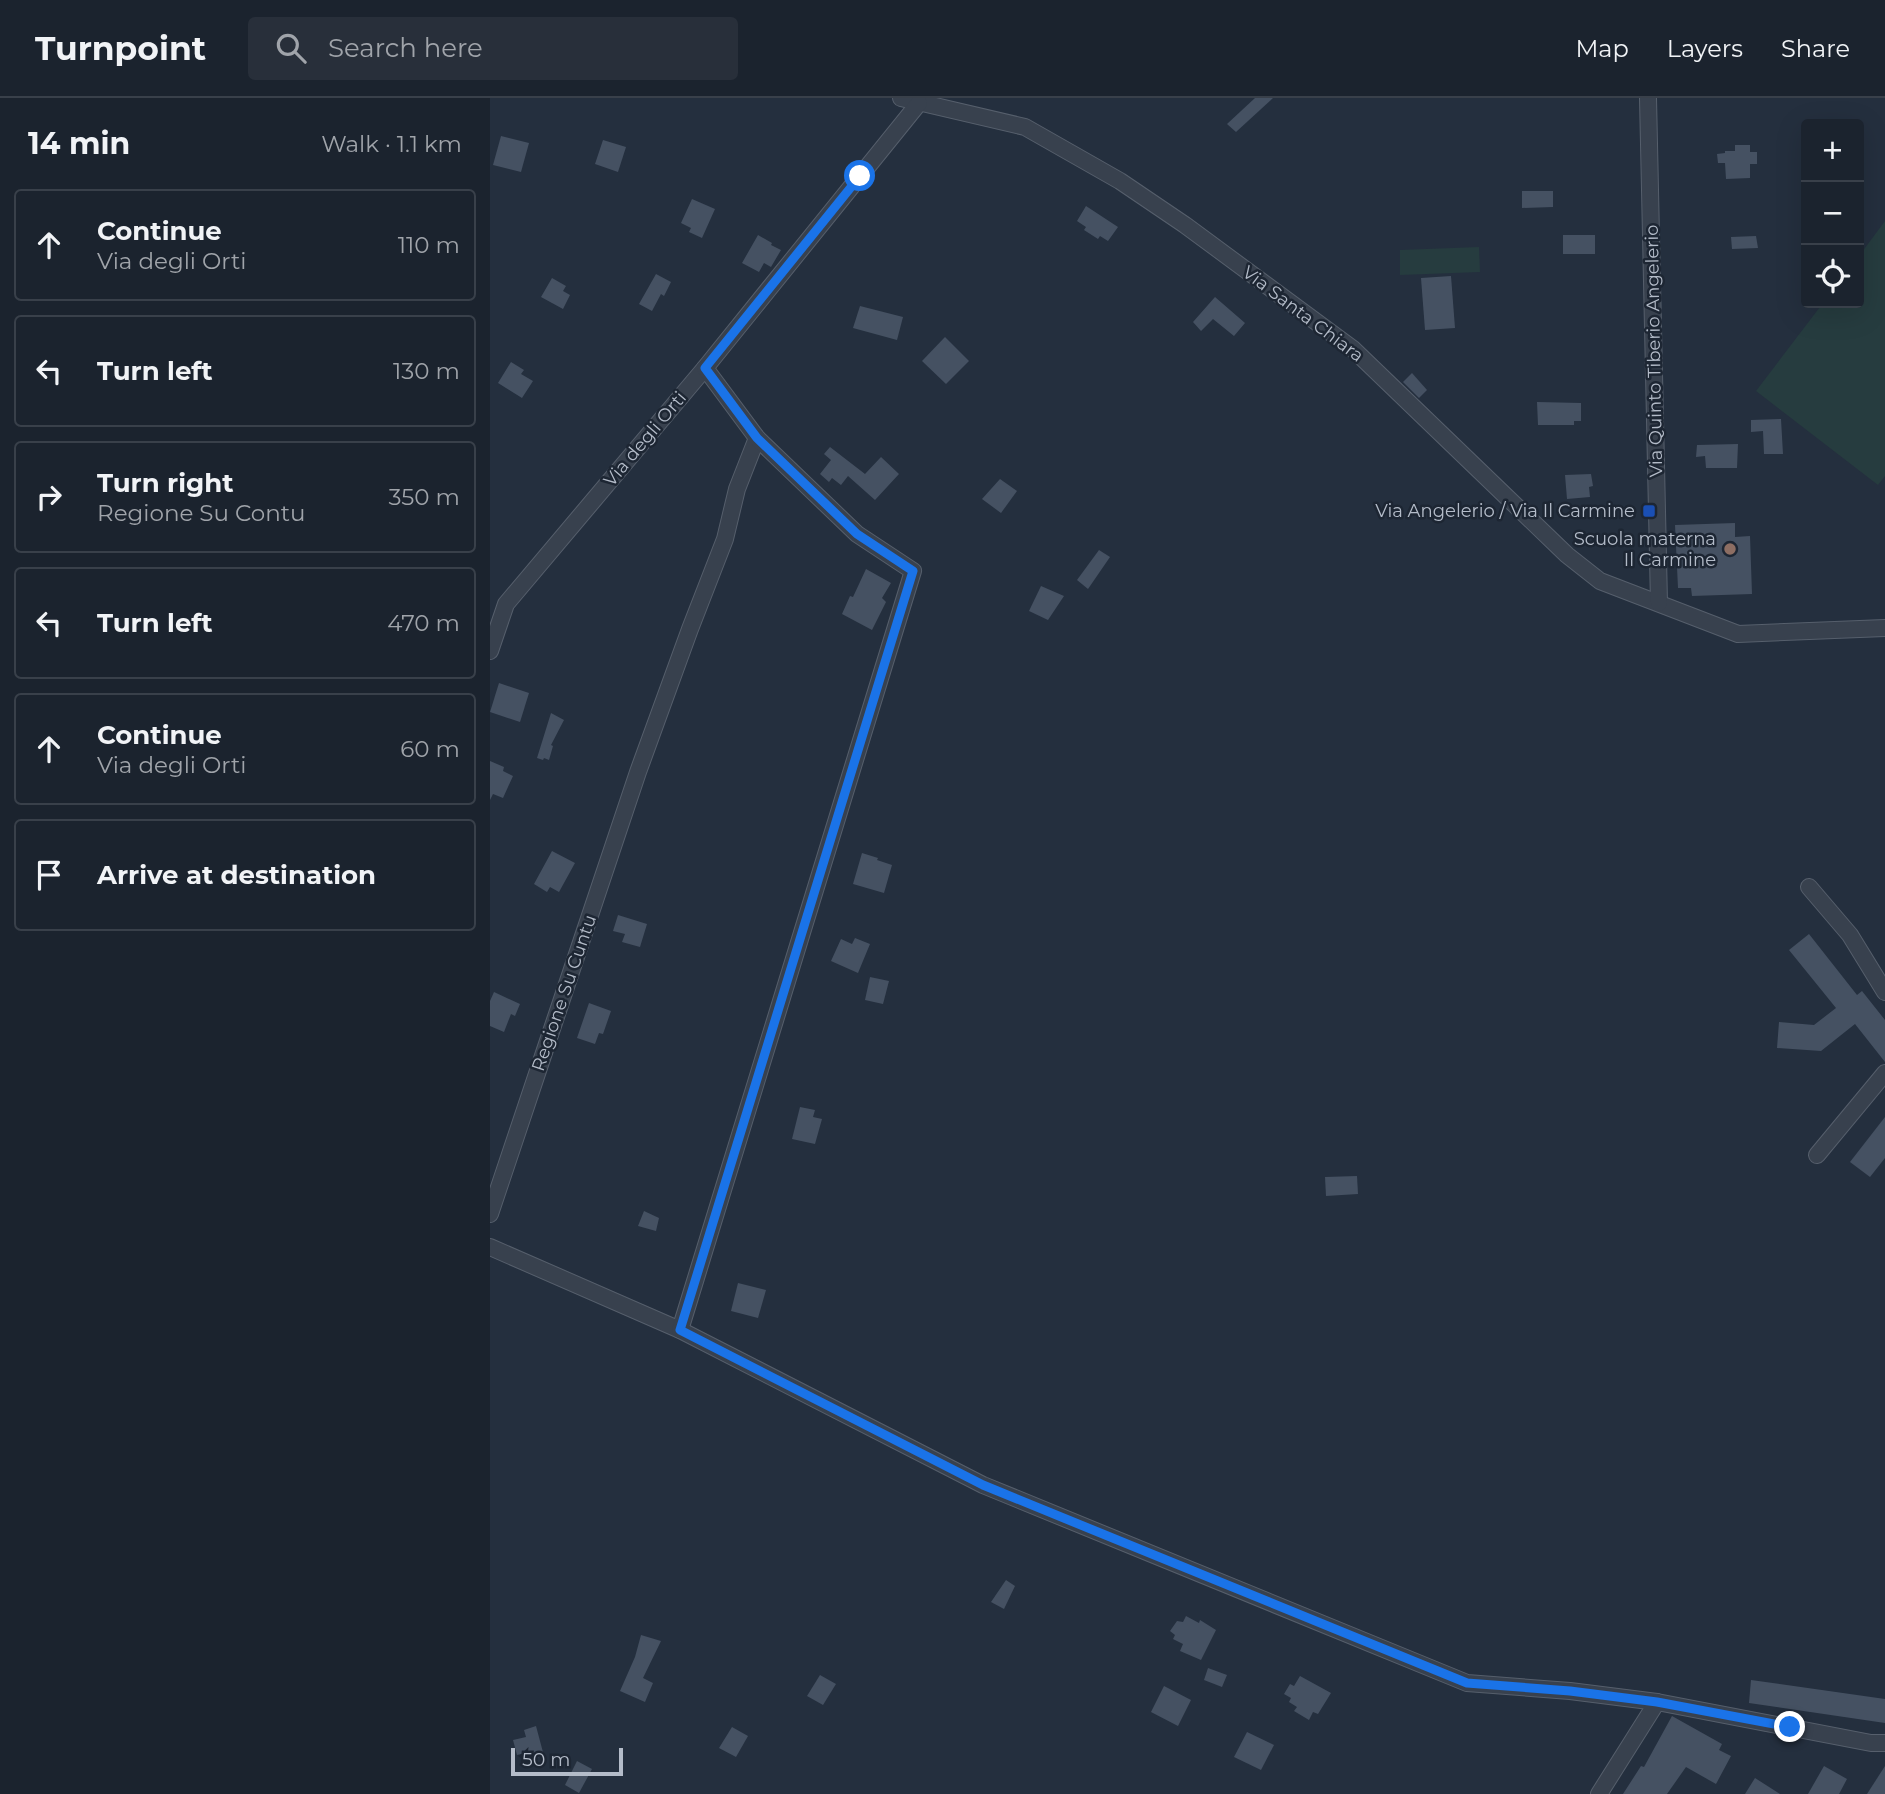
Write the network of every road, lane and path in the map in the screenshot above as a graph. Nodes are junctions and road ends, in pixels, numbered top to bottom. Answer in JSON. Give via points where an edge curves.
{"nodes":[{"id":1,"x":901,"y":98,"type":"edge"},
{"id":2,"x":1648,"y":98,"type":"edge"},
{"id":3,"x":919,"y":103,"type":"junction"},
{"id":4,"x":705,"y":368,"type":"junction"},
{"id":5,"x":757,"y":438,"type":"junction"},
{"id":6,"x":1659,"y":603,"type":"junction"},
{"id":7,"x":1885,"y":628,"type":"edge"},
{"id":8,"x":490,"y":651,"type":"edge"},
{"id":9,"x":1809,"y":887,"type":"dead end"},
{"id":10,"x":1885,"y":992,"type":"edge"},
{"id":11,"x":1885,"y":1073,"type":"edge"},
{"id":12,"x":1817,"y":1155,"type":"dead end"},
{"id":13,"x":490,"y":1214,"type":"edge"},
{"id":14,"x":490,"y":1247,"type":"edge"},
{"id":15,"x":680,"y":1330,"type":"junction"},
{"id":16,"x":1657,"y":1702,"type":"junction"},
{"id":17,"x":1885,"y":1743,"type":"edge"},
{"id":18,"x":1599,"y":1794,"type":"edge"}],
"edges":[{"from":1,"to":3,"type":"street","name":"Via Santa Chiara"},
{"from":2,"to":6,"type":"street","name":"Via Quinto Tiberio Angelerio"},
{"from":3,"to":4,"type":"street","name":"Via degli Orti"},
{"from":3,"to":6,"type":"street","name":"Via Santa Chiara","via":[[1025,127],[1120,181],[1353,349],[1600,582]]},
{"from":4,"to":5,"type":"street"},
{"from":4,"to":8,"type":"street","name":"Via degli Orti","via":[[506,604]]},
{"from":5,"to":13,"type":"street","name":"Regione Su Cuntu","via":[[638,772]]},
{"from":5,"to":15,"type":"street","via":[[857,534],[913,571]]},
{"from":6,"to":7,"type":"street","name":"Via Santa Chiara","via":[[1738,634]]},
{"from":9,"to":10,"type":"street","via":[[1850,935]]},
{"from":11,"to":12,"type":"street"},
{"from":14,"to":15,"type":"street"},
{"from":15,"to":16,"type":"street","via":[[983,1485],[1467,1683]]},
{"from":16,"to":17,"type":"street"},
{"from":16,"to":18,"type":"street"}]}
